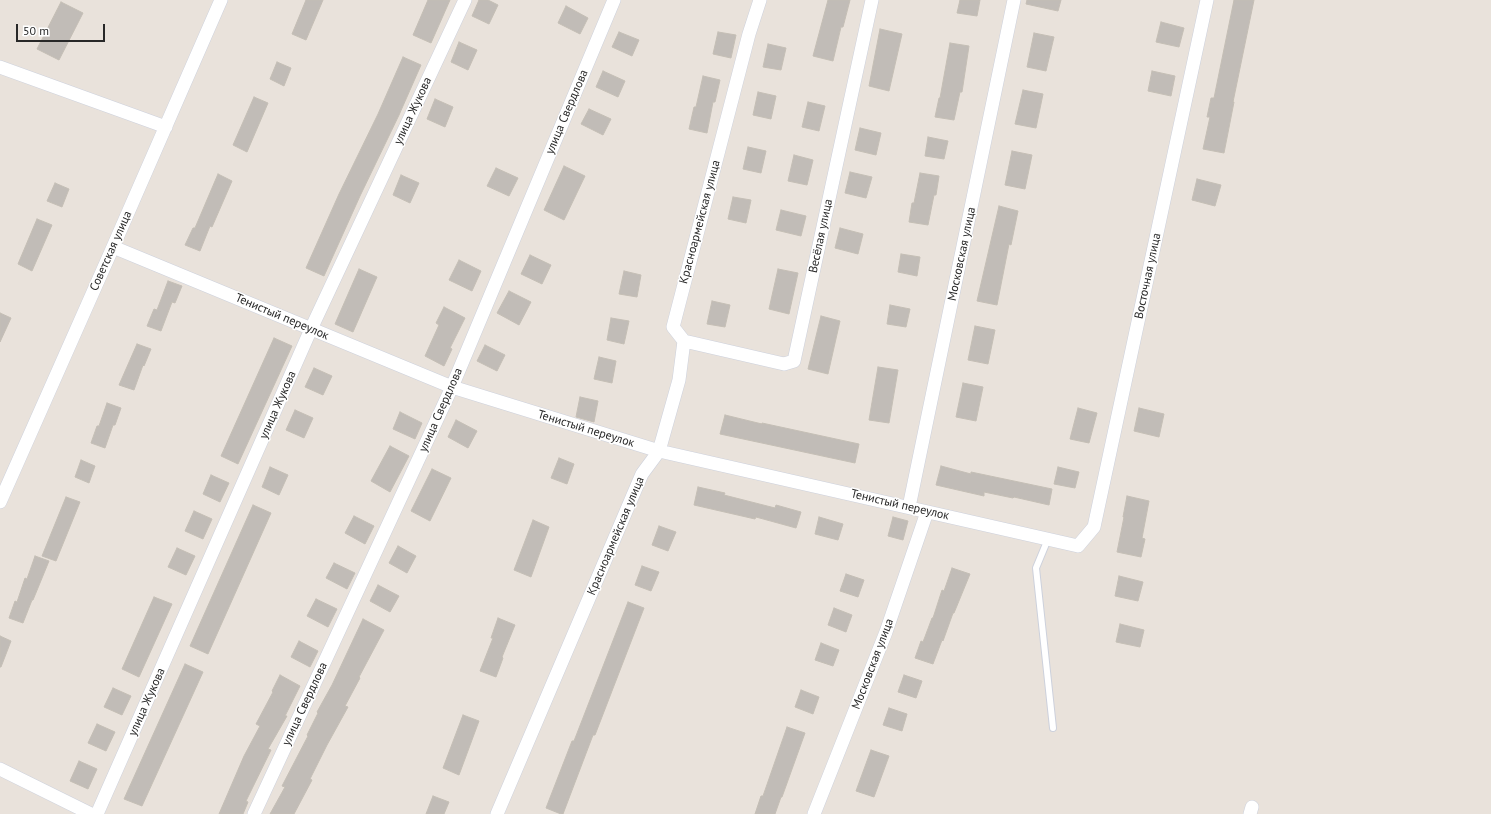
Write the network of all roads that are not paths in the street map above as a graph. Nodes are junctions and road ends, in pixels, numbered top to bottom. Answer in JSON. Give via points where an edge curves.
{"nodes":[{"id":1,"x":221,"y":0,"type":"edge"},
{"id":2,"x":466,"y":0,"type":"edge"},
{"id":3,"x":614,"y":0,"type":"edge"},
{"id":4,"x":760,"y":0,"type":"edge"},
{"id":5,"x":872,"y":0,"type":"edge"},
{"id":6,"x":1014,"y":0,"type":"edge"},
{"id":7,"x":1207,"y":0,"type":"edge"},
{"id":8,"x":0,"y":67,"type":"edge"},
{"id":9,"x":166,"y":127,"type":"junction"},
{"id":10,"x":113,"y":247,"type":"junction"},
{"id":11,"x":311,"y":329,"type":"junction"},
{"id":12,"x":684,"y":341,"type":"junction"},
{"id":13,"x":452,"y":387,"type":"junction"},
{"id":14,"x":659,"y":451,"type":"junction"},
{"id":15,"x":0,"y":502,"type":"edge"},
{"id":16,"x":909,"y":507,"type":"junction"},
{"id":17,"x":927,"y":512,"type":"junction"},
{"id":18,"x":1048,"y":539,"type":"junction"},
{"id":19,"x":1078,"y":546,"type":"joint"},
{"id":20,"x":1054,"y":728,"type":"dead end"},
{"id":21,"x":0,"y":769,"type":"edge"},
{"id":22,"x":91,"y":814,"type":"edge"},
{"id":23,"x":98,"y":814,"type":"edge"},
{"id":24,"x":254,"y":814,"type":"edge"},
{"id":25,"x":497,"y":814,"type":"edge"},
{"id":26,"x":814,"y":814,"type":"edge"}],
"edges":[{"from":1,"to":9,"type":"street","name":"Советская улица"},
{"from":2,"to":11,"type":"street","name":"улица Жукова"},
{"from":3,"to":13,"type":"street","name":"улица Свердлова"},
{"from":4,"to":12,"type":"street","name":"Красноармейская улица","via":[[673,327]]},
{"from":5,"to":12,"type":"street","name":"Весёлая улица","via":[[794,361],[784,364]]},
{"from":6,"to":16,"type":"street","name":"Московская улица"},
{"from":7,"to":19,"type":"street","name":"Восточная улица","via":[[1094,527]]},
{"from":8,"to":9,"type":"street"},
{"from":9,"to":10,"type":"street","name":"Советская улица"},
{"from":10,"to":11,"type":"street","name":"Тенистый переулок"},
{"from":10,"to":15,"type":"street","name":"Советская улица"},
{"from":11,"to":13,"type":"street","name":"Тенистый переулок"},
{"from":11,"to":23,"type":"street","name":"улица Жукова"},
{"from":12,"to":14,"type":"street","name":"Красноармейская улица","via":[[679,380]]},
{"from":13,"to":14,"type":"street","name":"Тенистый переулок"},
{"from":13,"to":24,"type":"street","name":"улица Свердлова"},
{"from":14,"to":16,"type":"street","name":"Тенистый переулок"},
{"from":14,"to":25,"type":"street","name":"Красноармейская улица","via":[[642,474]]},
{"from":16,"to":17,"type":"street","name":"Тенистый переулок"},
{"from":17,"to":18,"type":"street","name":"Тенистый переулок"},
{"from":17,"to":26,"type":"street","name":"Московская улица","via":[[886,632]]},
{"from":18,"to":19,"type":"street","name":"Тенистый переулок"},
{"from":18,"to":20,"type":"lane","via":[[1036,568]]},
{"from":21,"to":22,"type":"street"}]}
